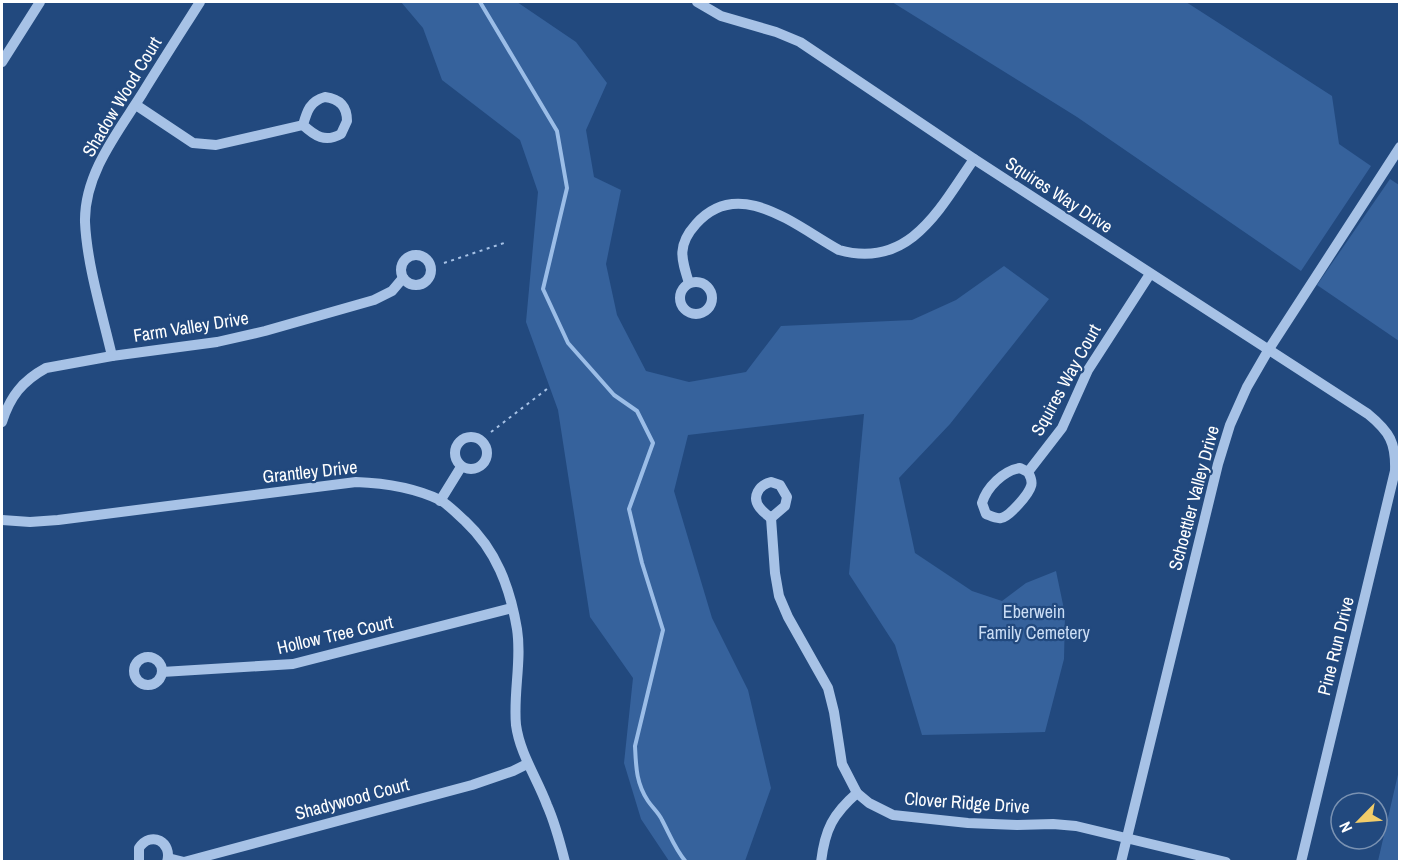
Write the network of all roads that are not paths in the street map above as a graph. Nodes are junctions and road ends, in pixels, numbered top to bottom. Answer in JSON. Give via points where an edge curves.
{"nodes":[{"id":1,"x":40,"y":2,"type":"edge"},
{"id":2,"x":200,"y":2,"type":"edge"},
{"id":3,"x":697,"y":2,"type":"edge"},
{"id":4,"x":2,"y":62,"type":"edge"},
{"id":5,"x":136,"y":105,"type":"junction"},
{"id":6,"x":303,"y":125,"type":"junction"},
{"id":7,"x":1400,"y":147,"type":"edge"},
{"id":8,"x":974,"y":159,"type":"junction"},
{"id":9,"x":1150,"y":274,"type":"junction"},
{"id":10,"x":403,"y":279,"type":"dead end"},
{"id":11,"x":689,"y":283,"type":"dead end"},
{"id":12,"x":1269,"y":349,"type":"junction"},
{"id":13,"x":112,"y":356,"type":"junction"},
{"id":14,"x":2,"y":422,"type":"edge"},
{"id":15,"x":1391,"y":438,"type":"joint"},
{"id":16,"x":461,"y":467,"type":"dead end"},
{"id":17,"x":1028,"y":472,"type":"junction"},
{"id":18,"x":440,"y":501,"type":"junction"},
{"id":19,"x":771,"y":518,"type":"dead end"},
{"id":20,"x":2,"y":519,"type":"edge"},
{"id":21,"x":512,"y":608,"type":"junction"},
{"id":22,"x":162,"y":672,"type":"dead end"},
{"id":23,"x":527,"y":764,"type":"junction"},
{"id":24,"x":857,"y":793,"type":"junction"},
{"id":25,"x":1127,"y":838,"type":"junction"},
{"id":26,"x":168,"y":860,"type":"edge"},
{"id":27,"x":139,"y":861,"type":"edge"},
{"id":28,"x":565,"y":861,"type":"edge"},
{"id":29,"x":821,"y":861,"type":"edge"},
{"id":30,"x":1121,"y":861,"type":"edge"},
{"id":31,"x":1226,"y":861,"type":"edge"},
{"id":32,"x":1301,"y":861,"type":"edge"}],
"edges":[{"from":1,"to":4,"type":"street"},
{"from":2,"to":5,"type":"street","name":"Shadow Wood Court"},
{"from":3,"to":8,"type":"street","name":"Squires Way Drive","via":[[721,16],[800,42]]},
{"from":5,"to":6,"type":"street","via":[[194,142],[216,146]]},
{"from":5,"to":13,"type":"street","name":"Shadow Wood Court","via":[[107,148],[94,178],[85,219]]},
{"from":6,"to":6,"type":"street","via":[[318,138],[334,138],[345,128],[347,114],[339,101],[321,98],[307,109]]},
{"from":7,"to":12,"type":"street","name":"Schoettler Valley Drive"},
{"from":8,"to":9,"type":"street","name":"Squires Way Drive"},
{"from":8,"to":11,"type":"street","via":[[930,222],[904,244],[880,253],[839,250],[763,207],[734,203],[721,207],[697,223],[682,247]]},
{"from":9,"to":12,"type":"street","name":"Squires Way Drive"},
{"from":9,"to":17,"type":"street","name":"Squires Way Court","via":[[1088,370],[1062,428]]},
{"from":10,"to":13,"type":"street","name":"Farm Valley Drive","via":[[392,291],[374,300],[265,331],[217,342]]},
{"from":12,"to":15,"type":"street","name":"Squires Way Drive","via":[[1368,414]]},
{"from":12,"to":25,"type":"street","name":"Schoettler Valley Drive","via":[[1230,425],[1218,464]]},
{"from":13,"to":14,"type":"street","name":"Farm Valley Drive","via":[[46,368],[35,374],[15,392]]},
{"from":15,"to":32,"type":"street","name":"Pine Run Drive","via":[[1395,471]]},
{"from":16,"to":18,"type":"street"},
{"from":17,"to":17,"type":"street","name":"Squires Way Court","via":[[1014,469],[1000,477],[984,497],[986,514],[999,518],[1011,512],[1031,487]]},
{"from":18,"to":20,"type":"street","name":"Grantley Drive","via":[[382,483],[356,482],[58,520]]},
{"from":18,"to":21,"type":"street","name":"Grantley Drive","via":[[460,516],[496,559]]},
{"from":19,"to":24,"type":"street","name":"Clover Ridge Drive","via":[[779,596],[828,688],[843,764]]},
{"from":21,"to":22,"type":"street","name":"Hollow Tree Court","via":[[293,664]]},
{"from":21,"to":23,"type":"street","name":"Grantley Drive","via":[[519,659],[516,725]]},
{"from":23,"to":26,"type":"street","name":"Shadywood Court","via":[[472,785],[184,861]]},
{"from":23,"to":28,"type":"street","name":"Grantley Drive","via":[[547,804]]},
{"from":24,"to":25,"type":"street","name":"Clover Ridge Drive","via":[[869,804],[893,815],[968,823],[1076,826]]},
{"from":24,"to":29,"type":"street","via":[[840,808],[828,827]]},
{"from":25,"to":30,"type":"street","name":"Schoettler Valley Drive"},
{"from":25,"to":31,"type":"street","name":"Clover Ridge Drive"},
{"from":26,"to":27,"type":"street","name":"Shadywood Court","via":[[164,843],[150,838],[137,852]]}]}
